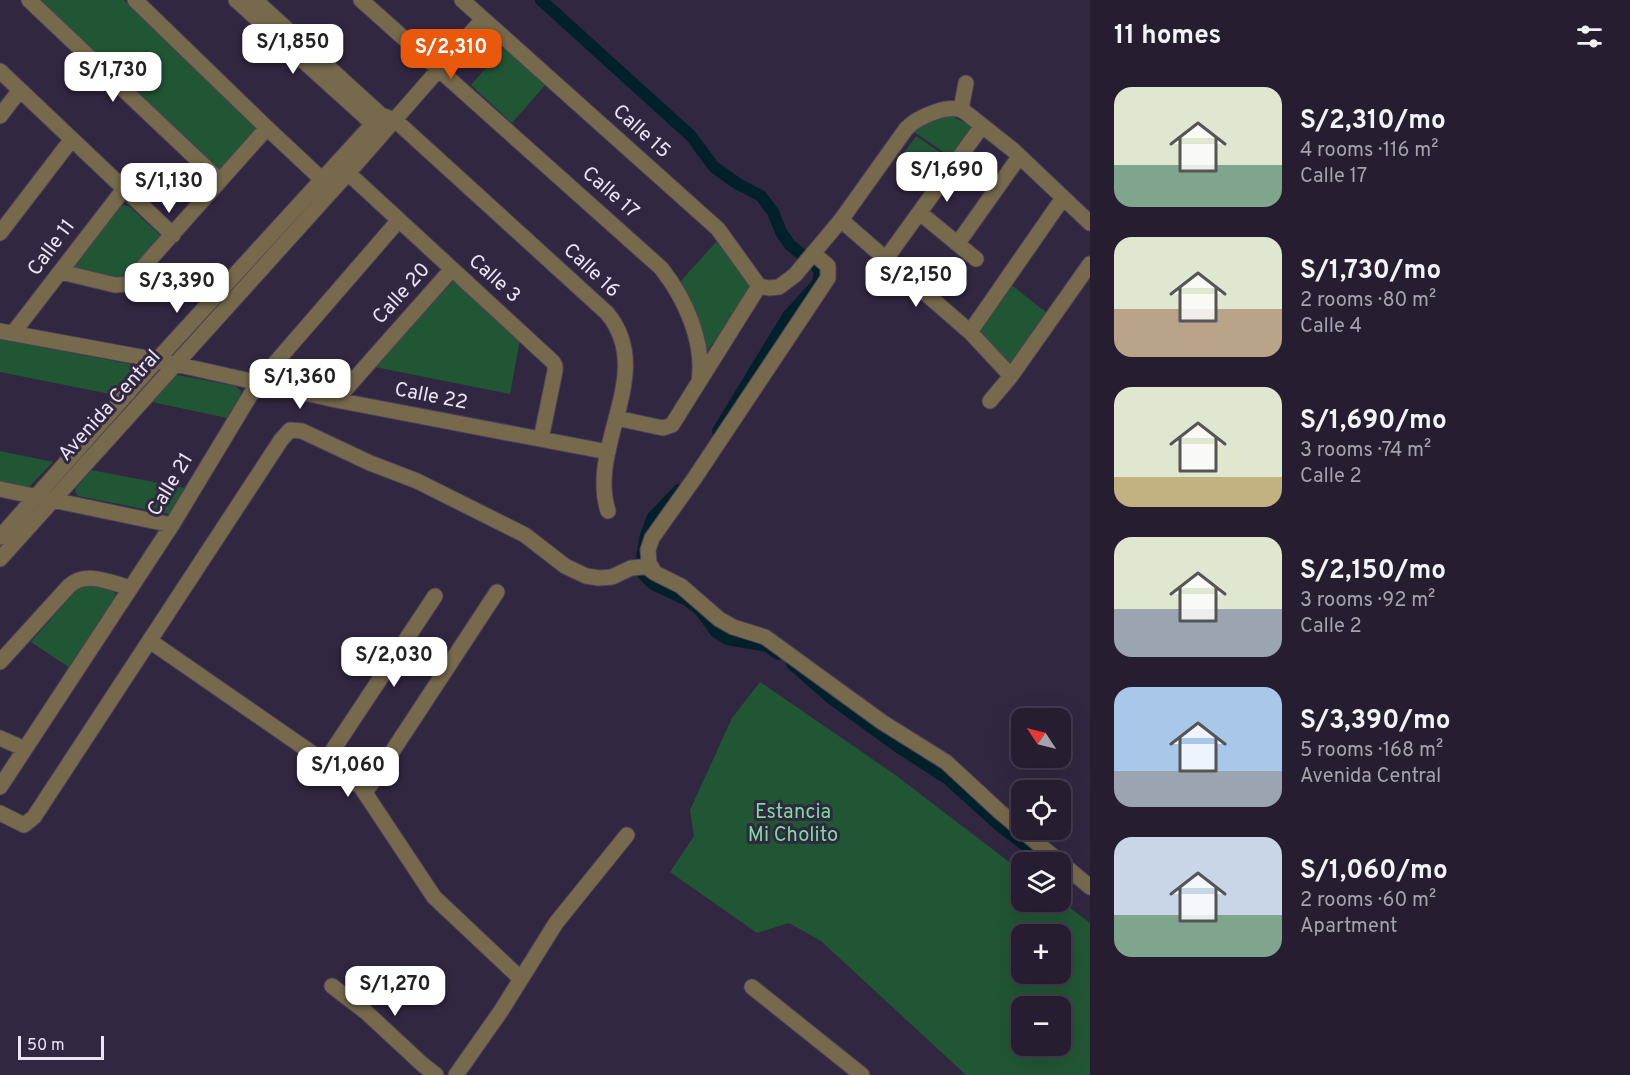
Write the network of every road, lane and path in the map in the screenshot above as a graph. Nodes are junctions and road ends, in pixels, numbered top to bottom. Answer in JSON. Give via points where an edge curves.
{"nodes":[{"id":1,"x":29,"y":0,"type":"edge"},
{"id":2,"x":135,"y":0,"type":"edge"},
{"id":3,"x":236,"y":0,"type":"edge"},
{"id":4,"x":255,"y":0,"type":"edge"},
{"id":5,"x":361,"y":0,"type":"edge"},
{"id":6,"x":462,"y":0,"type":"edge"},
{"id":7,"x":483,"y":19,"type":"junction"},
{"id":8,"x":438,"y":69,"type":"junction"},
{"id":9,"x":0,"y":71,"type":"edge"},
{"id":10,"x":966,"y":83,"type":"dead end"},
{"id":11,"x":20,"y":90,"type":"junction"},
{"id":12,"x":961,"y":109,"type":"junction"},
{"id":13,"x":0,"y":116,"type":"edge"},
{"id":14,"x":383,"y":120,"type":"junction"},
{"id":15,"x":982,"y":126,"type":"junction"},
{"id":16,"x":267,"y":128,"type":"junction"},
{"id":17,"x":72,"y":139,"type":"junction"},
{"id":18,"x":1019,"y":158,"type":"junction"},
{"id":19,"x":348,"y":173,"type":"junction"},
{"id":20,"x":220,"y":181,"type":"junction"},
{"id":21,"x":328,"y":184,"type":"junction"},
{"id":22,"x":124,"y":189,"type":"junction"},
{"id":23,"x":1063,"y":198,"type":"junction"},
{"id":24,"x":920,"y":213,"type":"junction"},
{"id":25,"x":399,"y":220,"type":"junction"},
{"id":26,"x":841,"y":220,"type":"junction"},
{"id":27,"x":1090,"y":223,"type":"edge"},
{"id":28,"x":0,"y":233,"type":"edge"},
{"id":29,"x":173,"y":235,"type":"junction"},
{"id":30,"x":958,"y":243,"type":"junction"},
{"id":31,"x":811,"y":257,"type":"junction"},
{"id":32,"x":976,"y":259,"type":"dead end"},
{"id":33,"x":885,"y":260,"type":"junction"},
{"id":34,"x":1090,"y":264,"type":"edge"},
{"id":35,"x":452,"y":269,"type":"junction"},
{"id":36,"x":61,"y":272,"type":"junction"},
{"id":37,"x":759,"y":286,"type":"junction"},
{"id":38,"x":7,"y":332,"type":"edge"},
{"id":39,"x":970,"y":332,"type":"junction"},
{"id":40,"x":157,"y":360,"type":"junction"},
{"id":41,"x":175,"y":365,"type":"junction"},
{"id":42,"x":1011,"y":376,"type":"junction"},
{"id":43,"x":699,"y":382,"type":"junction"},
{"id":44,"x":257,"y":384,"type":"junction"},
{"id":45,"x":336,"y":400,"type":"junction"},
{"id":46,"x":990,"y":401,"type":"dead end"},
{"id":47,"x":616,"y":418,"type":"junction"},
{"id":48,"x":541,"y":439,"type":"junction"},
{"id":49,"x":608,"y":452,"type":"junction"},
{"id":50,"x":0,"y":489,"type":"edge"},
{"id":51,"x":36,"y":496,"type":"junction"},
{"id":52,"x":53,"y":500,"type":"junction"},
{"id":53,"x":608,"y":511,"type":"dead end"},
{"id":54,"x":172,"y":525,"type":"junction"},
{"id":55,"x":0,"y":537,"type":"edge"},
{"id":56,"x":0,"y":559,"type":"edge"},
{"id":57,"x":648,"y":569,"type":"junction"},
{"id":58,"x":131,"y":588,"type":"junction"},
{"id":59,"x":497,"y":592,"type":"dead end"},
{"id":60,"x":435,"y":596,"type":"dead end"},
{"id":61,"x":150,"y":641,"type":"junction"},
{"id":62,"x":0,"y":662,"type":"edge"},
{"id":63,"x":0,"y":738,"type":"edge"},
{"id":64,"x":25,"y":749,"type":"junction"},
{"id":65,"x":325,"y":762,"type":"junction"},
{"id":66,"x":0,"y":787,"type":"edge"},
{"id":67,"x":365,"y":793,"type":"junction"},
{"id":68,"x":0,"y":813,"type":"edge"},
{"id":69,"x":627,"y":835,"type":"dead end"},
{"id":70,"x":1090,"y":887,"type":"edge"},
{"id":71,"x":521,"y":979,"type":"junction"},
{"id":72,"x":332,"y":986,"type":"dead end"},
{"id":73,"x":752,"y":987,"type":"dead end"},
{"id":74,"x":436,"y":1075,"type":"edge"},
{"id":75,"x":456,"y":1075,"type":"edge"},
{"id":76,"x":862,"y":1075,"type":"edge"}],
"edges":[{"from":1,"to":20,"type":"street"},
{"from":2,"to":16,"type":"street"},
{"from":3,"to":14,"type":"street"},
{"from":4,"to":14,"type":"street"},
{"from":5,"to":8,"type":"street","name":"Calle 17"},
{"from":6,"to":7,"type":"street","name":"Calle 15"},
{"from":7,"to":8,"type":"street"},
{"from":7,"to":37,"type":"street","name":"Calle 15","via":[[718,229]]},
{"from":8,"to":14,"type":"street"},
{"from":8,"to":43,"type":"street","name":"Calle 17","via":[[661,268],[683,299],[692,325],[700,363]]},
{"from":9,"to":11,"type":"street"},
{"from":10,"to":12,"type":"street"},
{"from":11,"to":13,"type":"street"},
{"from":11,"to":17,"type":"street"},
{"from":12,"to":15,"type":"street"},
{"from":12,"to":26,"type":"street","via":[[947,109],[914,120]]},
{"from":14,"to":19,"type":"street","name":"Avenida Central"},
{"from":14,"to":21,"type":"street","name":"Avenida Central"},
{"from":14,"to":47,"type":"street","name":"Calle 16","via":[[607,313],[622,336],[626,358]]},
{"from":15,"to":18,"type":"street"},
{"from":15,"to":24,"type":"street"},
{"from":16,"to":20,"type":"street"},
{"from":16,"to":21,"type":"street"},
{"from":17,"to":22,"type":"street"},
{"from":17,"to":28,"type":"street"},
{"from":18,"to":23,"type":"street"},
{"from":18,"to":30,"type":"street"},
{"from":19,"to":21,"type":"street","name":"Avenida Central"},
{"from":19,"to":25,"type":"street","name":"Calle 3"},
{"from":20,"to":29,"type":"street"},
{"from":21,"to":40,"type":"street","name":"Avenida Central"},
{"from":21,"to":41,"type":"street","name":"Avenida Central"},
{"from":22,"to":29,"type":"street"},
{"from":22,"to":36,"type":"street","name":"Calle 11"},
{"from":23,"to":27,"type":"street"},
{"from":23,"to":39,"type":"street"},
{"from":24,"to":30,"type":"street"},
{"from":24,"to":33,"type":"street"},
{"from":25,"to":35,"type":"street","name":"Calle 3"},
{"from":25,"to":44,"type":"street","name":"Calle 21"},
{"from":26,"to":31,"type":"street"},
{"from":26,"to":33,"type":"street"},
{"from":29,"to":36,"type":"street","via":[[124,285]]},
{"from":30,"to":32,"type":"street"},
{"from":31,"to":37,"type":"street","via":[[783,285]]},
{"from":31,"to":57,"type":"street","via":[[828,266],[828,278],[652,538]]},
{"from":33,"to":39,"type":"street"},
{"from":34,"to":42,"type":"street"},
{"from":35,"to":45,"type":"street","name":"Calle 20"},
{"from":35,"to":48,"type":"street","name":"Calle 3","via":[[555,366]]},
{"from":36,"to":38,"type":"street","name":"Calle 11"},
{"from":37,"to":43,"type":"street"},
{"from":38,"to":40,"type":"street","name":"Calle 22"},
{"from":39,"to":42,"type":"street"},
{"from":40,"to":41,"type":"street","name":"Calle 22"},
{"from":40,"to":51,"type":"street","name":"Avenida Central"},
{"from":41,"to":44,"type":"street","name":"Calle 22"},
{"from":41,"to":52,"type":"street","name":"Avenida Central"},
{"from":42,"to":46,"type":"street"},
{"from":43,"to":47,"type":"street","via":[[669,427]]},
{"from":44,"to":45,"type":"street","name":"Calle 22"},
{"from":44,"to":54,"type":"street","name":"Calle 21"},
{"from":45,"to":48,"type":"street","name":"Calle 22"},
{"from":47,"to":49,"type":"street","name":"Calle 16"},
{"from":48,"to":49,"type":"street","name":"Calle 22"},
{"from":49,"to":53,"type":"street","name":"Calle 16","via":[[604,489]]},
{"from":50,"to":51,"type":"street"},
{"from":51,"to":52,"type":"street"},
{"from":51,"to":55,"type":"street","name":"Avenida Central"},
{"from":52,"to":54,"type":"street"},
{"from":52,"to":56,"type":"street","name":"Avenida Central"},
{"from":54,"to":58,"type":"street","name":"Calle 21"},
{"from":57,"to":61,"type":"street","via":[[631,568],[612,577],[586,576],[565,566],[525,535],[454,499],[290,430]]},
{"from":57,"to":70,"type":"street","via":[[681,586],[725,623],[765,637],[882,722],[946,762]]},
{"from":58,"to":62,"type":"street","via":[[91,578],[77,579]]},
{"from":58,"to":64,"type":"street","name":"Calle 21"},
{"from":59,"to":67,"type":"street"},
{"from":60,"to":65,"type":"street"},
{"from":61,"to":65,"type":"street"},
{"from":61,"to":68,"type":"street","via":[[34,817],[24,825]]},
{"from":63,"to":64,"type":"street"},
{"from":64,"to":66,"type":"street","name":"Calle 21"},
{"from":65,"to":67,"type":"street"},
{"from":67,"to":71,"type":"street","via":[[434,897]]},
{"from":69,"to":71,"type":"street","via":[[556,923]]},
{"from":71,"to":75,"type":"street"},
{"from":72,"to":74,"type":"street"},
{"from":73,"to":76,"type":"street"}]}
